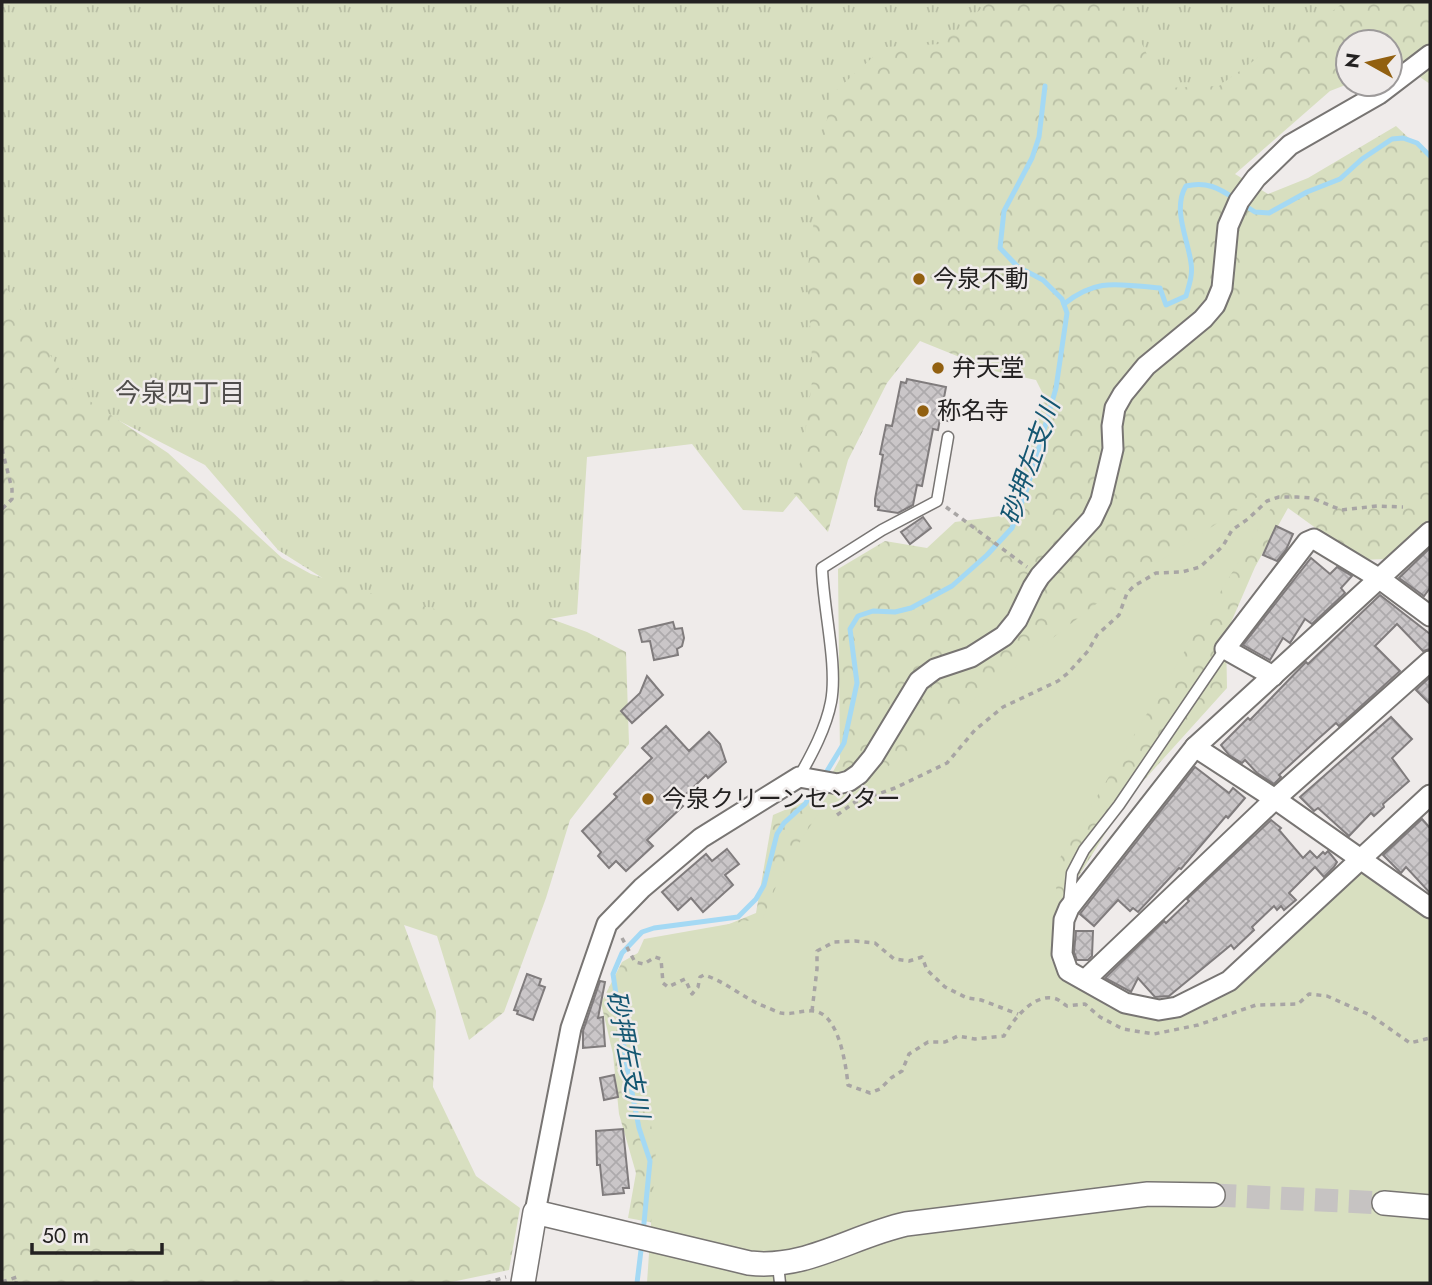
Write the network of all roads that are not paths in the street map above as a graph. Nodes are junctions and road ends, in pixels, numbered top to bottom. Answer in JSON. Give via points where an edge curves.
{"nodes":[{"id":1,"x":1430,"y":55,"type":"edge"},
{"id":2,"x":948,"y":438,"type":"dead end"},
{"id":3,"x":1430,"y":532,"type":"edge"},
{"id":4,"x":1380,"y":579,"type":"junction"},
{"id":5,"x":1430,"y":616,"type":"edge"},
{"id":6,"x":1225,"y":649,"type":"junction"},
{"id":7,"x":1430,"y":661,"type":"edge"},
{"id":8,"x":1273,"y":676,"type":"junction"},
{"id":9,"x":1195,"y":747,"type":"junction"},
{"id":10,"x":799,"y":777,"type":"junction"},
{"id":11,"x":1430,"y":795,"type":"edge"},
{"id":12,"x":1275,"y":799,"type":"junction"},
{"id":13,"x":1360,"y":859,"type":"junction"},
{"id":14,"x":1069,"y":908,"type":"junction"},
{"id":15,"x":1430,"y":908,"type":"edge"},
{"id":16,"x":1085,"y":980,"type":"junction"},
{"id":17,"x":1213,"y":1195,"type":"tunnel mouth"},
{"id":18,"x":1384,"y":1203,"type":"tunnel mouth"},
{"id":19,"x":1430,"y":1207,"type":"edge"},
{"id":20,"x":535,"y":1212,"type":"junction"},
{"id":21,"x":779,"y":1274,"type":"edge"},
{"id":22,"x":523,"y":1283,"type":"edge"}],
"edges":[{"from":1,"to":10,"type":"street","via":[[1379,94],[1290,145],[1239,201],[1228,226],[1222,288],[1215,305],[1146,366],[1123,394],[1115,408],[1113,449],[1092,519],[1040,576],[1004,636],[971,657],[934,669],[919,681],[873,757],[849,781],[838,784]]},
{"from":2,"to":10,"type":"lane","via":[[937,500],[822,568],[831,703]]},
{"from":3,"to":4,"type":"street"},
{"from":4,"to":5,"type":"street"},
{"from":4,"to":6,"type":"street","via":[[1314,539],[1307,542]]},
{"from":4,"to":8,"type":"street"},
{"from":6,"to":8,"type":"street"},
{"from":6,"to":14,"type":"lane","via":[[1084,850],[1072,873]]},
{"from":7,"to":12,"type":"street"},
{"from":8,"to":9,"type":"street"},
{"from":9,"to":12,"type":"street"},
{"from":9,"to":14,"type":"street"},
{"from":10,"to":20,"type":"street","via":[[701,838],[607,924],[571,1028]]},
{"from":11,"to":13,"type":"street"},
{"from":12,"to":13,"type":"street"},
{"from":12,"to":16,"type":"street"},
{"from":13,"to":15,"type":"street"},
{"from":13,"to":16,"type":"street","via":[[1229,981],[1177,1007],[1159,1010],[1125,1003]]},
{"from":14,"to":16,"type":"street","via":[[1063,960],[1068,971]]},
{"from":17,"to":21,"type":"street","via":[[1148,1194],[906,1224],[806,1259]]},
{"from":18,"to":19,"type":"street"},
{"from":20,"to":21,"type":"street"},
{"from":20,"to":22,"type":"street"}]}
